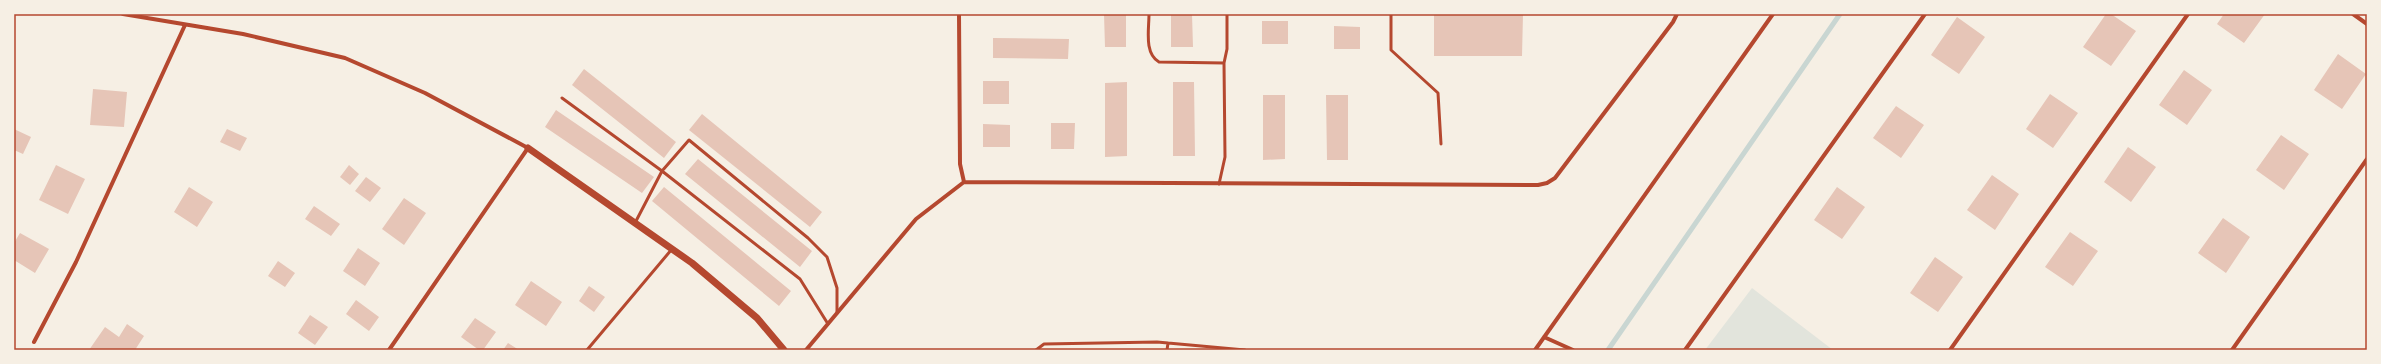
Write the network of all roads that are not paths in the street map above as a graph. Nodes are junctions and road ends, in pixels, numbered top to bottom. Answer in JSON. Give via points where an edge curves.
{"nodes":[{"id":1,"x":123,"y":14,"type":"edge"},
{"id":2,"x":959,"y":14,"type":"edge"},
{"id":3,"x":1149,"y":14,"type":"edge"},
{"id":4,"x":1227,"y":14,"type":"edge"},
{"id":5,"x":1391,"y":14,"type":"edge"},
{"id":6,"x":1677,"y":14,"type":"edge"},
{"id":7,"x":1773,"y":14,"type":"edge"},
{"id":8,"x":1925,"y":14,"type":"edge"},
{"id":9,"x":2188,"y":14,"type":"edge"},
{"id":10,"x":2353,"y":14,"type":"edge"},
{"id":11,"x":2367,"y":24,"type":"edge"},
{"id":12,"x":185,"y":25,"type":"junction"},
{"id":13,"x":1224,"y":62,"type":"junction"},
{"id":14,"x":562,"y":98,"type":"dead end"},
{"id":15,"x":1440,"y":144,"type":"dead end"},
{"id":16,"x":528,"y":148,"type":"junction"},
{"id":17,"x":2367,"y":158,"type":"edge"},
{"id":18,"x":662,"y":171,"type":"junction"},
{"id":19,"x":964,"y":182,"type":"junction"},
{"id":20,"x":1219,"y":184,"type":"junction"},
{"id":21,"x":635,"y":223,"type":"junction"},
{"id":22,"x":672,"y":249,"type":"junction"},
{"id":23,"x":837,"y":313,"type":"junction"},
{"id":24,"x":828,"y":324,"type":"junction"},
{"id":25,"x":1544,"y":337,"type":"junction"},
{"id":26,"x":34,"y":342,"type":"dead end"},
{"id":27,"x":1168,"y":343,"type":"junction"},
{"id":28,"x":389,"y":350,"type":"edge"},
{"id":29,"x":587,"y":350,"type":"edge"},
{"id":30,"x":784,"y":350,"type":"edge"},
{"id":31,"x":806,"y":350,"type":"edge"},
{"id":32,"x":1036,"y":350,"type":"edge"},
{"id":33,"x":1168,"y":350,"type":"edge"},
{"id":34,"x":1245,"y":350,"type":"edge"},
{"id":35,"x":1535,"y":350,"type":"edge"},
{"id":36,"x":1573,"y":350,"type":"edge"},
{"id":37,"x":1684,"y":350,"type":"edge"},
{"id":38,"x":1950,"y":350,"type":"edge"},
{"id":39,"x":2232,"y":350,"type":"edge"}],
"edges":[{"from":1,"to":12,"type":"street"},
{"from":2,"to":19,"type":"street","via":[[960,164]]},
{"from":3,"to":13,"type":"lane","via":[[1152,58],[1159,62]]},
{"from":4,"to":13,"type":"lane","via":[[1227,49]]},
{"from":5,"to":15,"type":"lane","via":[[1391,50],[1438,93]]},
{"from":6,"to":20,"type":"street","via":[[1555,178],[1547,183]]},
{"from":7,"to":25,"type":"street"},
{"from":8,"to":37,"type":"street"},
{"from":9,"to":38,"type":"street"},
{"from":10,"to":11,"type":"street"},
{"from":12,"to":16,"type":"street","via":[[243,34],[345,58],[425,93]]},
{"from":12,"to":26,"type":"street","via":[[76,262]]},
{"from":13,"to":20,"type":"lane","via":[[1225,157]]},
{"from":14,"to":18,"type":"lane"},
{"from":16,"to":21,"type":"street"},
{"from":16,"to":28,"type":"street"},
{"from":17,"to":39,"type":"street"},
{"from":18,"to":21,"type":"lane"},
{"from":18,"to":23,"type":"lane","via":[[689,140],[808,238],[827,257],[836,288]]},
{"from":18,"to":24,"type":"lane","via":[[800,279]]},
{"from":19,"to":20,"type":"street"},
{"from":19,"to":23,"type":"street","via":[[916,219]]},
{"from":21,"to":22,"type":"street"},
{"from":22,"to":29,"type":"lane"},
{"from":22,"to":30,"type":"street","via":[[757,318]]},
{"from":23,"to":24,"type":"street"},
{"from":24,"to":31,"type":"street"},
{"from":25,"to":35,"type":"street"},
{"from":25,"to":36,"type":"street"},
{"from":27,"to":32,"type":"lane","via":[[1044,344]]},
{"from":27,"to":33,"type":"lane"},
{"from":27,"to":34,"type":"lane"}]}
